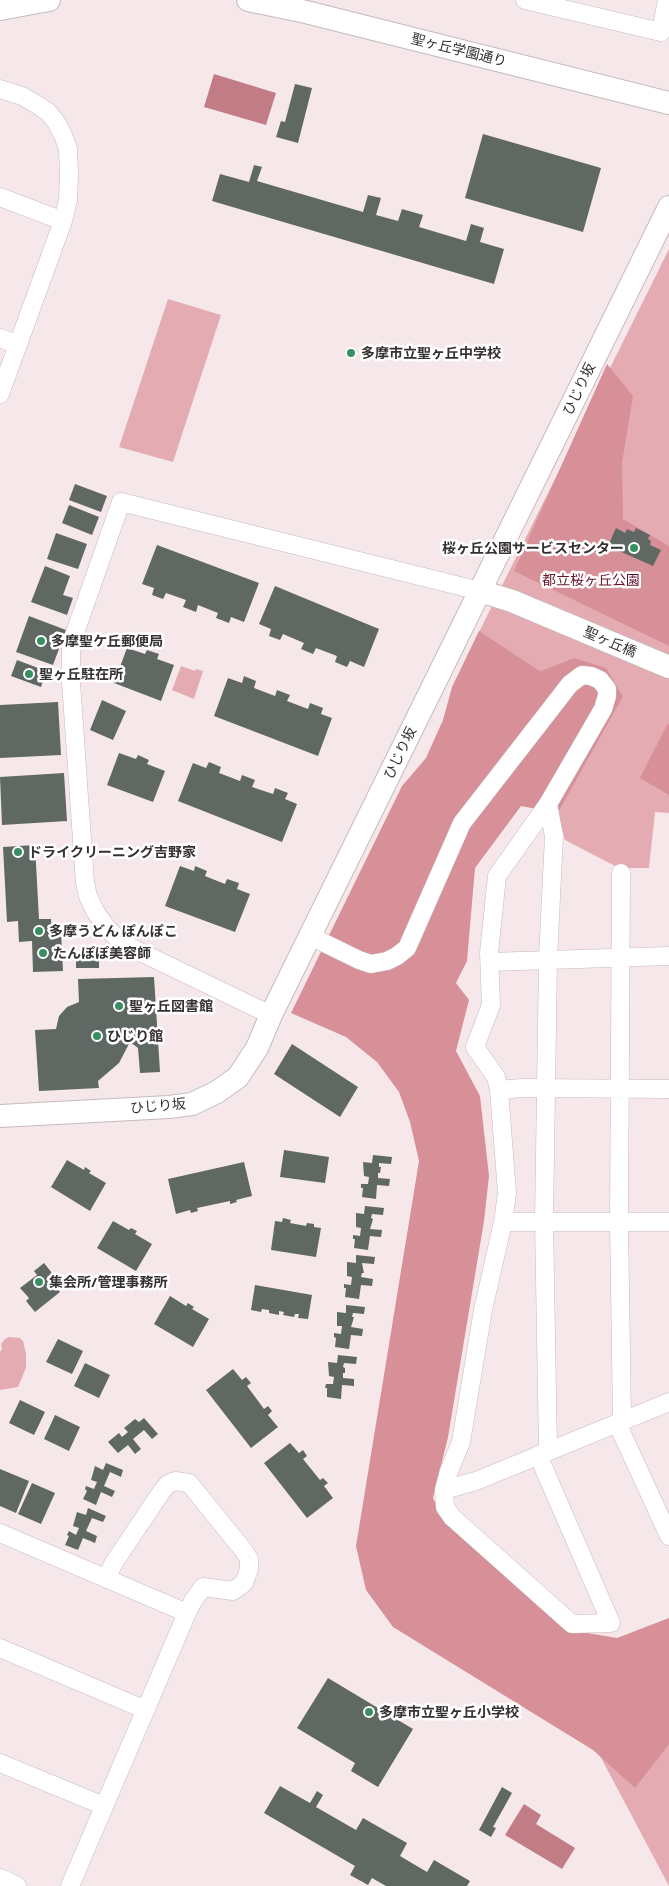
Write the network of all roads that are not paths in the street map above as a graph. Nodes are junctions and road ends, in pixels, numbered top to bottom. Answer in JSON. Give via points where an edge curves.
{"nodes":[{"id":1,"x":49,"y":0,"type":"edge"},
{"id":2,"x":248,"y":0,"type":"edge"},
{"id":3,"x":525,"y":0,"type":"edge"},
{"id":4,"x":667,"y":0,"type":"edge"},
{"id":5,"x":307,"y":6,"type":"edge"},
{"id":6,"x":0,"y":9,"type":"edge"},
{"id":7,"x":0,"y":89,"type":"edge"},
{"id":8,"x":669,"y":103,"type":"edge"},
{"id":9,"x":0,"y":197,"type":"edge"},
{"id":10,"x":669,"y":206,"type":"edge"},
{"id":11,"x":63,"y":221,"type":"junction"},
{"id":12,"x":0,"y":338,"type":"edge"},
{"id":13,"x":18,"y":345,"type":"junction"},
{"id":14,"x":0,"y":394,"type":"edge"},
{"id":15,"x":480,"y":591,"type":"junction"},
{"id":16,"x":669,"y":667,"type":"edge"},
{"id":17,"x":548,"y":804,"type":"junction"},
{"id":18,"x":621,"y":872,"type":"dead end"},
{"id":19,"x":310,"y":936,"type":"junction"},
{"id":20,"x":669,"y":956,"type":"edge"},
{"id":21,"x":620,"y":957,"type":"junction"},
{"id":22,"x":548,"y":959,"type":"junction"},
{"id":23,"x":490,"y":962,"type":"junction"},
{"id":24,"x":271,"y":1015,"type":"junction"},
{"id":25,"x":547,"y":1089,"type":"junction"},
{"id":26,"x":620,"y":1089,"type":"junction"},
{"id":27,"x":669,"y":1089,"type":"edge"},
{"id":28,"x":499,"y":1090,"type":"junction"},
{"id":29,"x":0,"y":1116,"type":"edge"},
{"id":30,"x":544,"y":1221,"type":"junction"},
{"id":31,"x":503,"y":1222,"type":"junction"},
{"id":32,"x":619,"y":1222,"type":"junction"},
{"id":33,"x":669,"y":1222,"type":"edge"},
{"id":34,"x":669,"y":1402,"type":"edge"},
{"id":35,"x":620,"y":1422,"type":"junction"},
{"id":36,"x":543,"y":1453,"type":"junction"},
{"id":37,"x":444,"y":1490,"type":"junction"},
{"id":38,"x":0,"y":1533,"type":"edge"},
{"id":39,"x":669,"y":1536,"type":"edge"},
{"id":40,"x":107,"y":1578,"type":"junction"},
{"id":41,"x":187,"y":1613,"type":"junction"},
{"id":42,"x":0,"y":1648,"type":"edge"},
{"id":43,"x":146,"y":1710,"type":"junction"},
{"id":44,"x":0,"y":1763,"type":"edge"},
{"id":45,"x":104,"y":1806,"type":"junction"},
{"id":46,"x":0,"y":1878,"type":"edge"},
{"id":47,"x":18,"y":1886,"type":"edge"},
{"id":48,"x":70,"y":1886,"type":"edge"}],
"edges":[{"from":1,"to":6,"type":"street"},
{"from":2,"to":5,"type":"street","name":"聖ヶ丘学園通り"},
{"from":3,"to":4,"type":"street","via":[[661,32]]},
{"from":5,"to":8,"type":"street","name":"聖ヶ丘学園通り"},
{"from":7,"to":11,"type":"street","via":[[22,96],[48,112],[64,135],[69,175]]},
{"from":9,"to":11,"type":"street"},
{"from":10,"to":15,"type":"street","name":"ひじり坂"},
{"from":11,"to":13,"type":"street"},
{"from":12,"to":13,"type":"street"},
{"from":13,"to":14,"type":"street"},
{"from":15,"to":16,"type":"street","name":"聖ヶ丘橋","via":[[496,594]]},
{"from":15,"to":19,"type":"street","name":"ひじり坂"},
{"from":15,"to":24,"type":"street","via":[[121,502],[71,644],[71,682],[88,896],[106,927],[126,945]]},
{"from":17,"to":19,"type":"street","via":[[608,696],[600,680],[591,676],[582,675],[570,684],[462,822],[406,948],[387,961],[371,964]]},
{"from":17,"to":22,"type":"street","via":[[554,836]]},
{"from":17,"to":23,"type":"street","via":[[496,876]]},
{"from":18,"to":21,"type":"street"},
{"from":19,"to":24,"type":"street","name":"ひじり坂"},
{"from":20,"to":21,"type":"street"},
{"from":21,"to":22,"type":"street"},
{"from":21,"to":26,"type":"street"},
{"from":22,"to":23,"type":"street"},
{"from":22,"to":25,"type":"street"},
{"from":23,"to":28,"type":"street","via":[[491,1005],[475,1047],[496,1077]]},
{"from":24,"to":29,"type":"street","name":"ひじり坂","via":[[257,1048],[238,1077],[192,1104]]},
{"from":25,"to":26,"type":"street"},
{"from":25,"to":28,"type":"street"},
{"from":25,"to":30,"type":"street"},
{"from":26,"to":27,"type":"street"},
{"from":26,"to":32,"type":"street"},
{"from":28,"to":31,"type":"street","via":[[507,1193]]},
{"from":30,"to":31,"type":"street"},
{"from":30,"to":32,"type":"street"},
{"from":30,"to":36,"type":"street"},
{"from":31,"to":37,"type":"street","via":[[483,1310],[461,1442]]},
{"from":32,"to":33,"type":"street"},
{"from":32,"to":35,"type":"street"},
{"from":34,"to":35,"type":"street"},
{"from":35,"to":36,"type":"street"},
{"from":35,"to":39,"type":"street"},
{"from":36,"to":37,"type":"street","via":[[476,1481]]},
{"from":36,"to":37,"type":"street","via":[[611,1623],[572,1624],[452,1517],[445,1507]]},
{"from":38,"to":40,"type":"street"},
{"from":40,"to":41,"type":"street"},
{"from":40,"to":41,"type":"street","via":[[113,1564],[168,1484],[175,1481],[189,1483],[244,1551],[249,1559],[249,1569],[244,1583],[233,1591],[203,1587]]},
{"from":41,"to":43,"type":"street"},
{"from":42,"to":43,"type":"street"},
{"from":43,"to":45,"type":"street"},
{"from":44,"to":45,"type":"street"},
{"from":45,"to":48,"type":"street"},
{"from":46,"to":47,"type":"street"}]}
